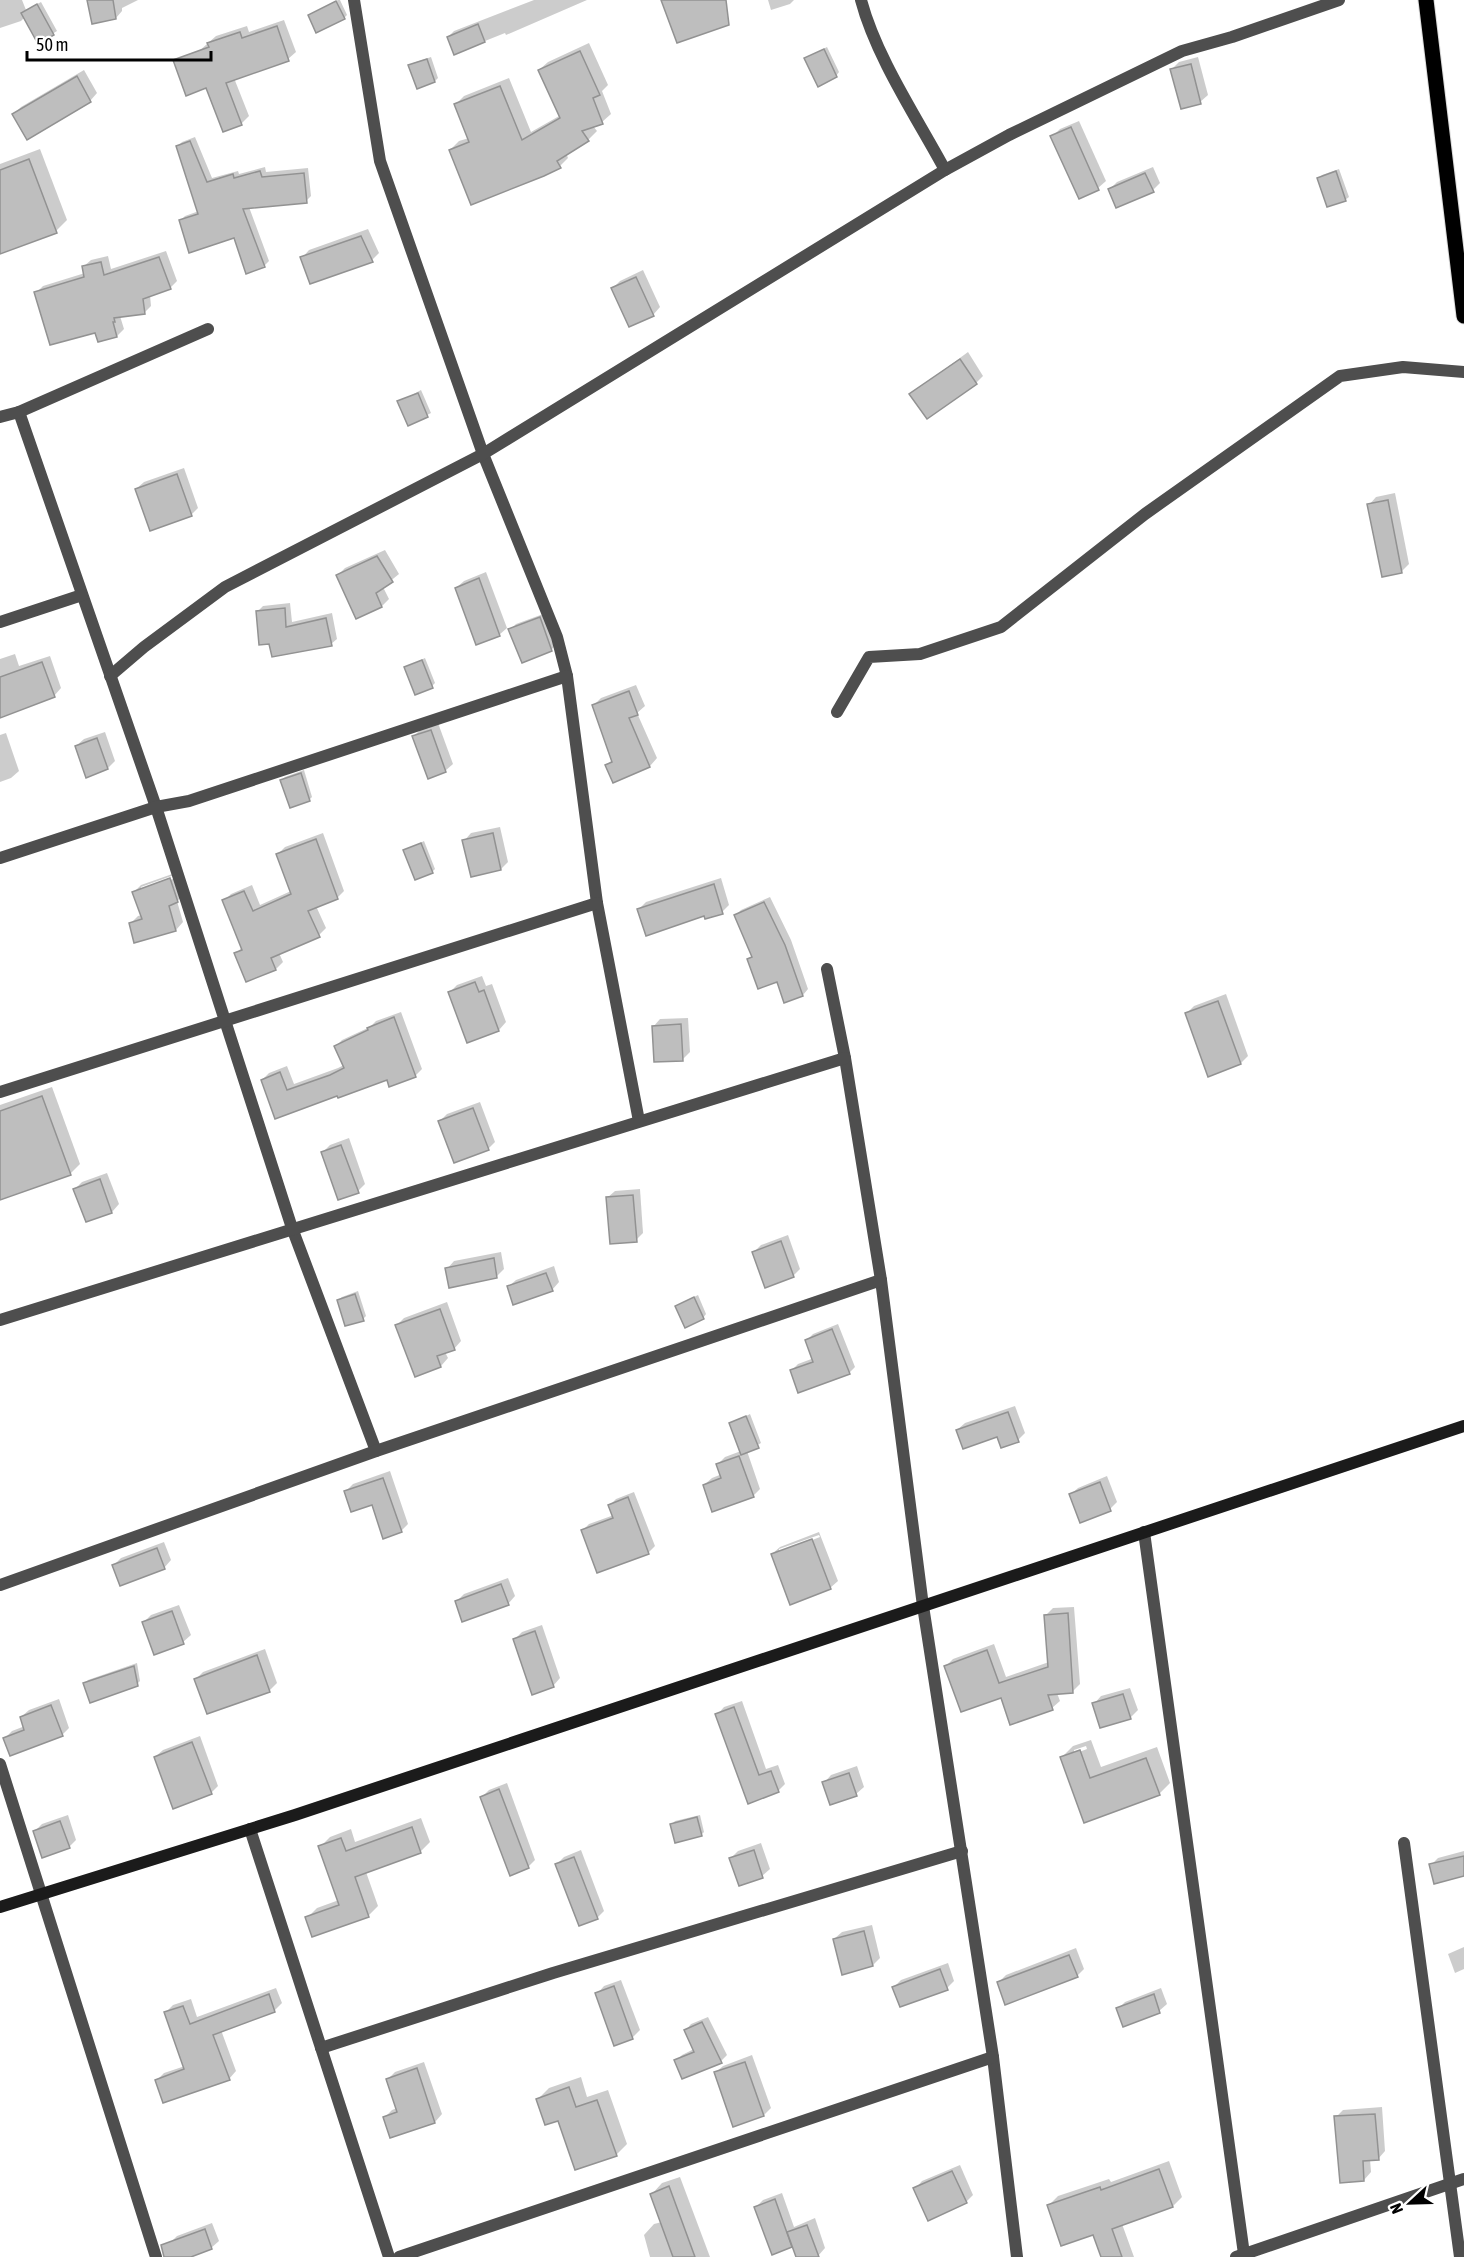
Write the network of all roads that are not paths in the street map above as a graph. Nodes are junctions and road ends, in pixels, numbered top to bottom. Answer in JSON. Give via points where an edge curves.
{"nodes":[{"id":1,"x":354,"y":0,"type":"edge"},
{"id":2,"x":861,"y":0,"type":"edge"},
{"id":3,"x":1339,"y":0,"type":"edge"},
{"id":4,"x":1426,"y":0,"type":"edge"},
{"id":5,"x":945,"y":170,"type":"junction"},
{"id":6,"x":1464,"y":316,"type":"edge"},
{"id":7,"x":207,"y":329,"type":"dead end"},
{"id":8,"x":1464,"y":372,"type":"edge"},
{"id":9,"x":19,"y":412,"type":"junction"},
{"id":10,"x":0,"y":417,"type":"edge"},
{"id":11,"x":483,"y":454,"type":"junction"},
{"id":12,"x":82,"y":595,"type":"junction"},
{"id":13,"x":0,"y":622,"type":"edge"},
{"id":14,"x":110,"y":676,"type":"junction"},
{"id":15,"x":567,"y":676,"type":"junction"},
{"id":16,"x":837,"y":712,"type":"dead end"},
{"id":17,"x":156,"y":807,"type":"junction"},
{"id":18,"x":0,"y":858,"type":"edge"},
{"id":19,"x":597,"y":903,"type":"junction"},
{"id":20,"x":827,"y":969,"type":"dead end"},
{"id":21,"x":226,"y":1020,"type":"junction"},
{"id":22,"x":845,"y":1058,"type":"junction"},
{"id":23,"x":0,"y":1092,"type":"edge"},
{"id":24,"x":639,"y":1121,"type":"junction"},
{"id":25,"x":292,"y":1228,"type":"junction"},
{"id":26,"x":881,"y":1280,"type":"junction"},
{"id":27,"x":0,"y":1320,"type":"edge"},
{"id":28,"x":1464,"y":1426,"type":"edge"},
{"id":29,"x":376,"y":1451,"type":"junction"},
{"id":30,"x":1144,"y":1532,"type":"junction"},
{"id":31,"x":0,"y":1585,"type":"edge"},
{"id":32,"x":923,"y":1606,"type":"junction"},
{"id":33,"x":0,"y":1764,"type":"edge"},
{"id":34,"x":250,"y":1829,"type":"junction"},
{"id":35,"x":1404,"y":1843,"type":"dead end"},
{"id":36,"x":962,"y":1851,"type":"junction"},
{"id":37,"x":42,"y":1894,"type":"junction"},
{"id":38,"x":0,"y":1907,"type":"edge"},
{"id":39,"x":321,"y":2048,"type":"junction"},
{"id":40,"x":993,"y":2057,"type":"junction"},
{"id":41,"x":1464,"y":2179,"type":"edge"},
{"id":42,"x":1449,"y":2183,"type":"junction"},
{"id":43,"x":1240,"y":2256,"type":"edge"},
{"id":44,"x":156,"y":2257,"type":"edge"},
{"id":45,"x":389,"y":2257,"type":"edge"},
{"id":46,"x":399,"y":2257,"type":"edge"},
{"id":47,"x":1017,"y":2257,"type":"edge"},
{"id":48,"x":1460,"y":2257,"type":"edge"}],
"edges":[{"from":1,"to":11,"type":"street","via":[[380,161]]},
{"from":2,"to":5,"type":"street","via":[[886,61]]},
{"from":3,"to":5,"type":"street","via":[[1182,51]]},
{"from":4,"to":6,"type":"main road"},
{"from":5,"to":11,"type":"street"},
{"from":7,"to":9,"type":"street"},
{"from":8,"to":16,"type":"street","via":[[1403,367],[1340,376],[1145,514],[1001,627],[920,654],[869,657]]},
{"from":9,"to":10,"type":"street"},
{"from":9,"to":12,"type":"street"},
{"from":11,"to":14,"type":"street","via":[[225,587]]},
{"from":11,"to":15,"type":"street","via":[[557,637]]},
{"from":12,"to":13,"type":"street"},
{"from":12,"to":14,"type":"street"},
{"from":14,"to":17,"type":"street"},
{"from":15,"to":17,"type":"street","via":[[189,801]]},
{"from":15,"to":19,"type":"street"},
{"from":17,"to":18,"type":"street"},
{"from":17,"to":21,"type":"street"},
{"from":19,"to":21,"type":"street"},
{"from":19,"to":24,"type":"street"},
{"from":20,"to":22,"type":"street"},
{"from":21,"to":23,"type":"street"},
{"from":21,"to":25,"type":"street"},
{"from":22,"to":24,"type":"street"},
{"from":22,"to":26,"type":"street"},
{"from":24,"to":25,"type":"street"},
{"from":25,"to":27,"type":"street"},
{"from":25,"to":29,"type":"street"},
{"from":26,"to":29,"type":"street"},
{"from":26,"to":32,"type":"street"},
{"from":28,"to":30,"type":"street"},
{"from":29,"to":31,"type":"street"},
{"from":30,"to":32,"type":"street"},
{"from":30,"to":43,"type":"street"},
{"from":32,"to":34,"type":"street"},
{"from":32,"to":36,"type":"street"},
{"from":33,"to":37,"type":"street"},
{"from":34,"to":37,"type":"street"},
{"from":34,"to":39,"type":"street"},
{"from":35,"to":42,"type":"street"},
{"from":36,"to":39,"type":"street","via":[[553,1973]]},
{"from":36,"to":40,"type":"street"},
{"from":37,"to":38,"type":"street"},
{"from":37,"to":44,"type":"street"},
{"from":39,"to":45,"type":"street"},
{"from":40,"to":46,"type":"street"},
{"from":40,"to":47,"type":"street"},
{"from":41,"to":42,"type":"street"},
{"from":42,"to":43,"type":"street"},
{"from":42,"to":48,"type":"street"}]}
